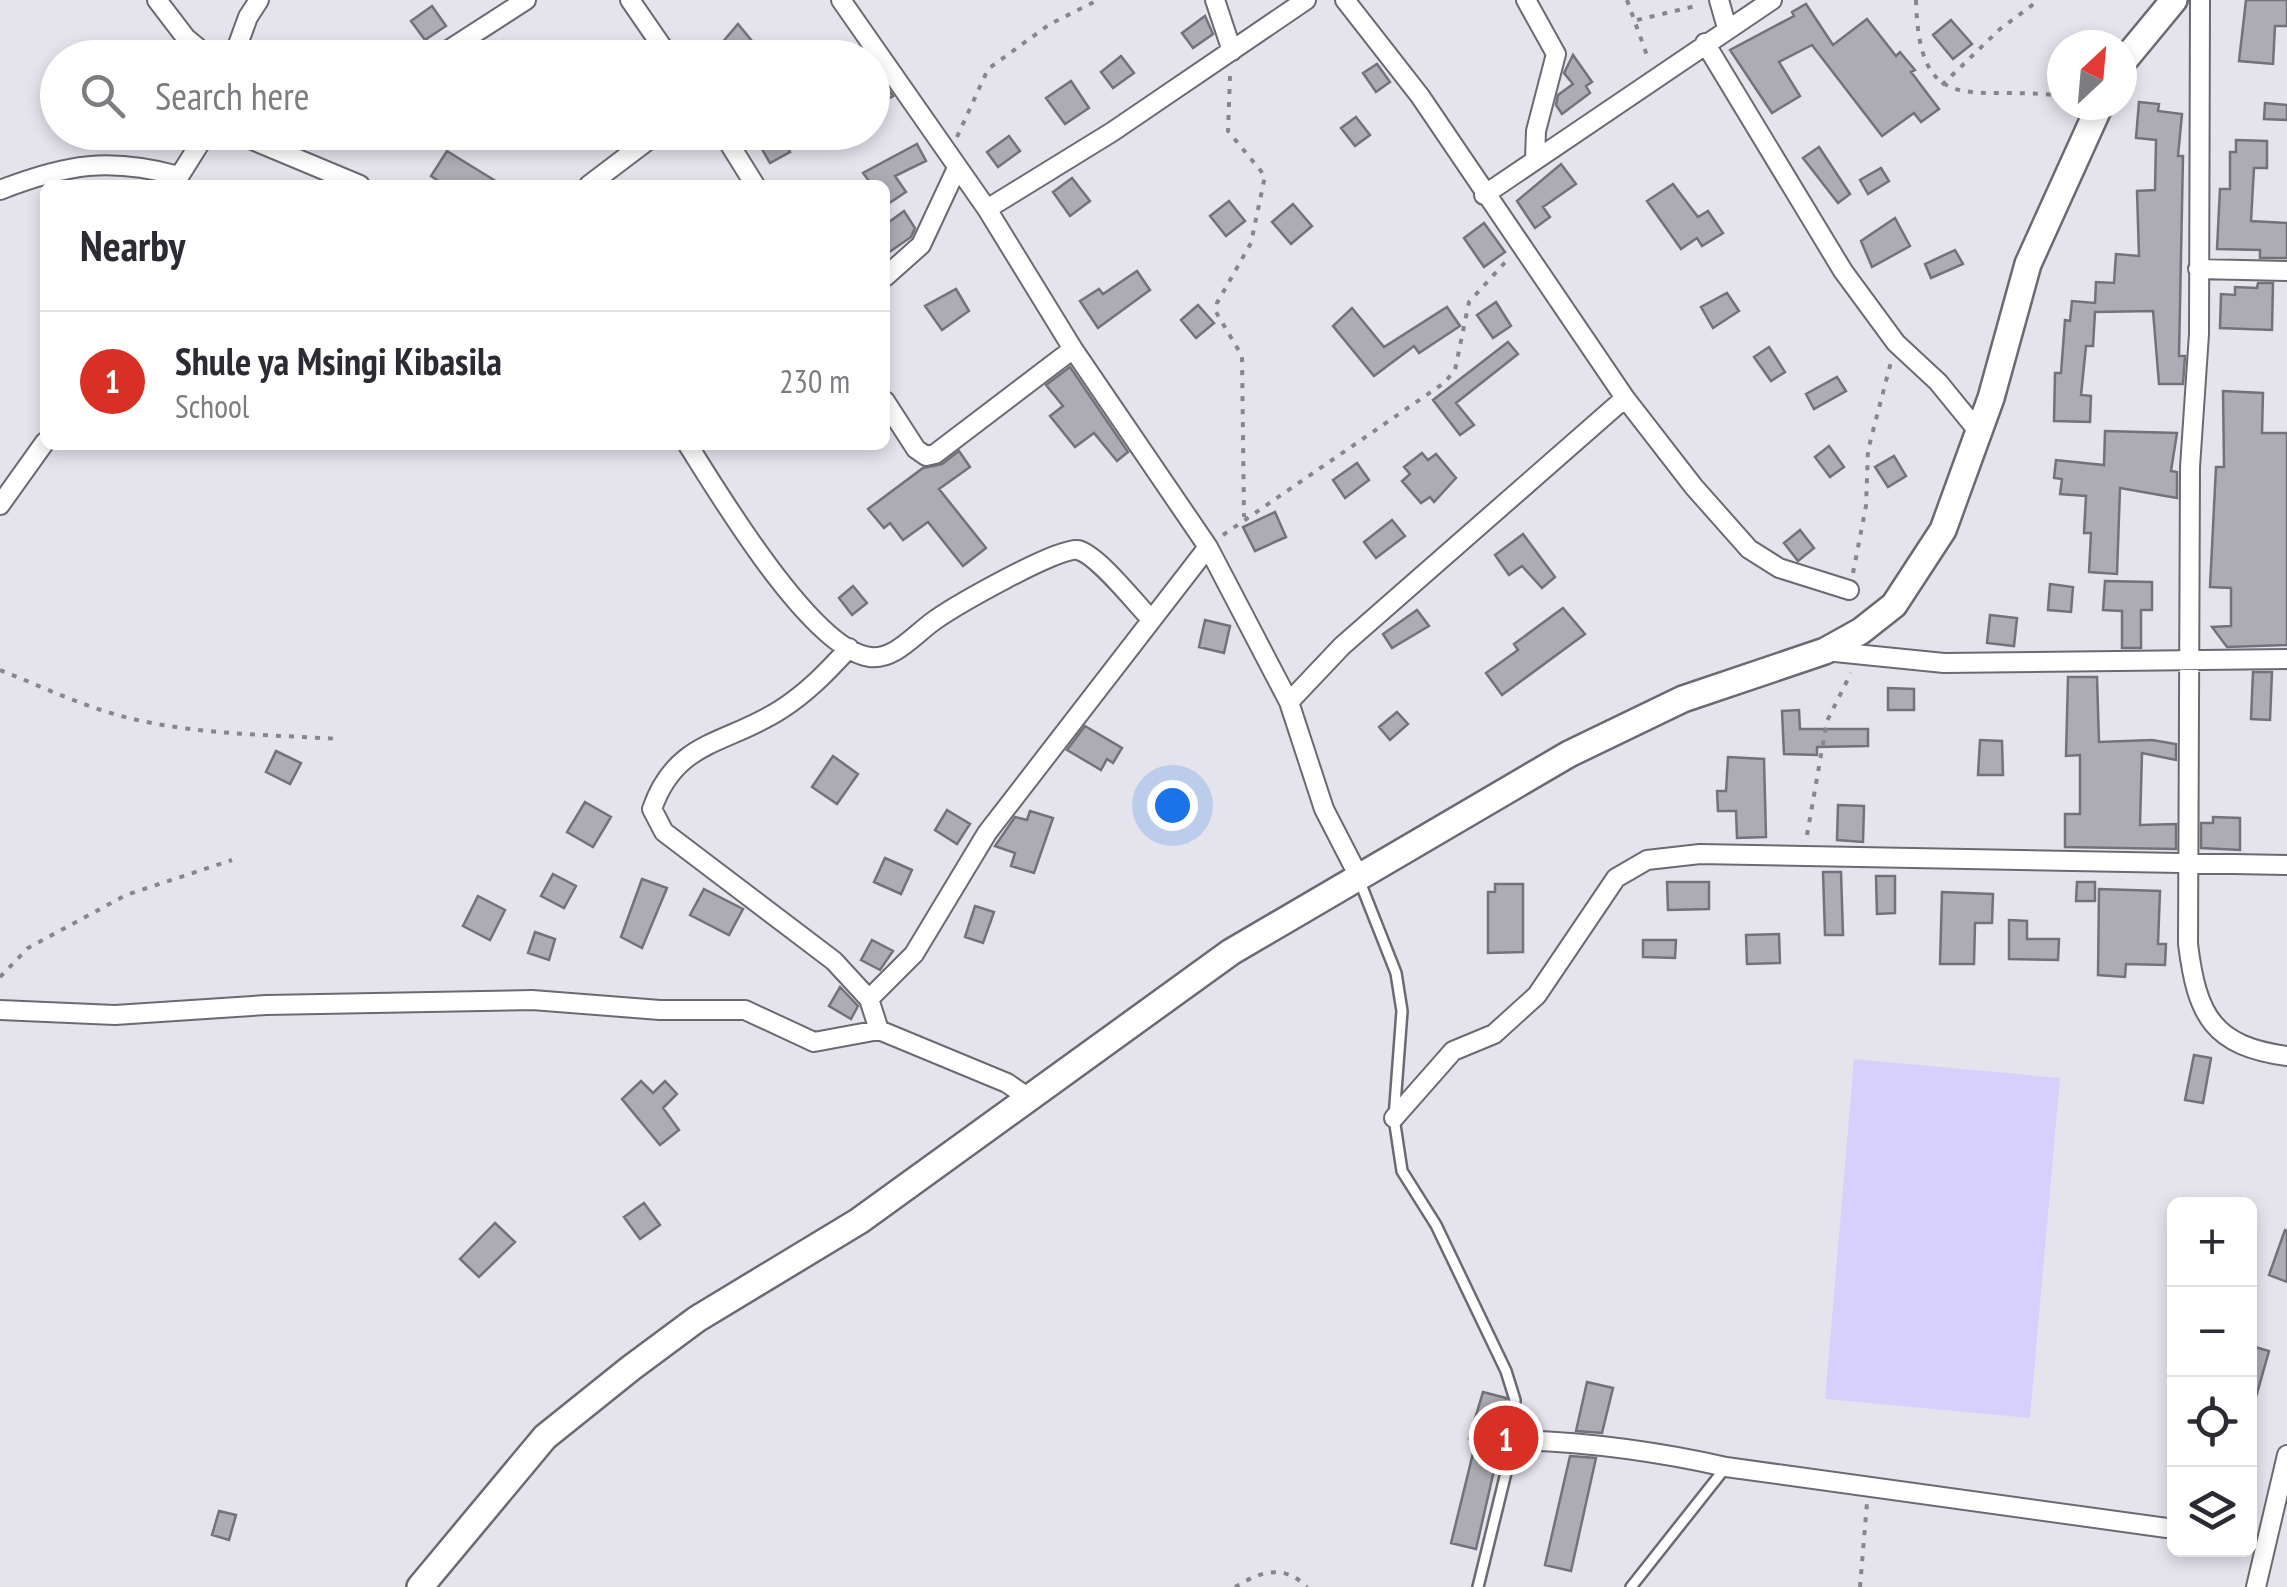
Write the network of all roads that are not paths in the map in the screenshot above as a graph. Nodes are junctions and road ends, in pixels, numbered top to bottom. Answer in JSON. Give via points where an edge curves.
{"nodes":[{"id":1,"x":156,"y":0,"type":"edge"},
{"id":2,"x":259,"y":0,"type":"edge"},
{"id":3,"x":526,"y":0,"type":"edge"},
{"id":4,"x":630,"y":0,"type":"edge"},
{"id":5,"x":841,"y":0,"type":"edge"},
{"id":6,"x":1215,"y":0,"type":"edge"},
{"id":7,"x":1306,"y":0,"type":"edge"},
{"id":8,"x":1345,"y":0,"type":"edge"},
{"id":9,"x":1526,"y":0,"type":"edge"},
{"id":10,"x":1717,"y":0,"type":"edge"},
{"id":11,"x":1772,"y":0,"type":"edge"},
{"id":12,"x":2174,"y":0,"type":"edge"},
{"id":13,"x":2200,"y":0,"type":"edge"},
{"id":14,"x":1728,"y":28,"type":"junction"},
{"id":15,"x":188,"y":40,"type":"edge"},
{"id":16,"x":240,"y":40,"type":"edge"},
{"id":17,"x":464,"y":40,"type":"edge"},
{"id":18,"x":658,"y":40,"type":"edge"},
{"id":19,"x":869,"y":40,"type":"edge"},
{"id":20,"x":1705,"y":42,"type":"junction"},
{"id":21,"x":2137,"y":45,"type":"edge"},
{"id":22,"x":1232,"y":51,"type":"junction"},
{"id":23,"x":890,"y":70,"type":"edge"},
{"id":24,"x":2093,"y":120,"type":"edge"},
{"id":25,"x":195,"y":150,"type":"edge"},
{"id":26,"x":276,"y":150,"type":"edge"},
{"id":27,"x":635,"y":150,"type":"edge"},
{"id":28,"x":733,"y":150,"type":"edge"},
{"id":29,"x":1535,"y":159,"type":"junction"},
{"id":30,"x":953,"y":161,"type":"junction"},
{"id":31,"x":176,"y":180,"type":"edge"},
{"id":32,"x":348,"y":180,"type":"edge"},
{"id":33,"x":596,"y":180,"type":"edge"},
{"id":34,"x":752,"y":180,"type":"edge"},
{"id":35,"x":0,"y":190,"type":"edge"},
{"id":36,"x":1484,"y":194,"type":"junction"},
{"id":37,"x":987,"y":209,"type":"junction"},
{"id":38,"x":2198,"y":269,"type":"junction"},
{"id":39,"x":2287,"y":271,"type":"edge"},
{"id":40,"x":890,"y":272,"type":"edge"},
{"id":41,"x":1073,"y":349,"type":"junction"},
{"id":42,"x":1625,"y":398,"type":"junction"},
{"id":43,"x":890,"y":409,"type":"edge"},
{"id":44,"x":1978,"y":431,"type":"junction"},
{"id":45,"x":40,"y":449,"type":"edge"},
{"id":46,"x":691,"y":450,"type":"edge"},
{"id":47,"x":0,"y":505,"type":"edge"},
{"id":48,"x":1208,"y":548,"type":"junction"},
{"id":49,"x":1850,"y":590,"type":"road end"},
{"id":50,"x":1150,"y":618,"type":"junction"},
{"id":51,"x":849,"y":648,"type":"junction"},
{"id":52,"x":1825,"y":651,"type":"junction"},
{"id":53,"x":2287,"y":659,"type":"edge"},
{"id":54,"x":2192,"y":660,"type":"junction"},
{"id":55,"x":1289,"y":702,"type":"junction"},
{"id":56,"x":2185,"y":865,"type":"junction"},
{"id":57,"x":2287,"y":865,"type":"edge"},
{"id":58,"x":1358,"y":875,"type":"junction"},
{"id":59,"x":869,"y":999,"type":"junction"},
{"id":60,"x":0,"y":1010,"type":"edge"},
{"id":61,"x":879,"y":1030,"type":"junction"},
{"id":62,"x":2287,"y":1056,"type":"edge"},
{"id":63,"x":1030,"y":1099,"type":"junction"},
{"id":64,"x":1394,"y":1118,"type":"junction"},
{"id":65,"x":1514,"y":1440,"type":"junction"},
{"id":66,"x":2287,"y":1454,"type":"edge"},
{"id":67,"x":1726,"y":1467,"type":"junction"},
{"id":68,"x":2167,"y":1528,"type":"edge"},
{"id":69,"x":2257,"y":1540,"type":"edge"},
{"id":70,"x":2257,"y":1557,"type":"edge"},
{"id":71,"x":420,"y":1587,"type":"edge"},
{"id":72,"x":1478,"y":1587,"type":"edge"},
{"id":73,"x":1631,"y":1587,"type":"edge"},
{"id":74,"x":2256,"y":1587,"type":"edge"}],
"edges":[{"from":1,"to":15,"type":"street"},
{"from":2,"to":16,"type":"street"},
{"from":3,"to":17,"type":"street"},
{"from":4,"to":18,"type":"street"},
{"from":5,"to":19,"type":"street"},
{"from":6,"to":22,"type":"street"},
{"from":7,"to":22,"type":"street"},
{"from":8,"to":36,"type":"street","via":[[1420,96]]},
{"from":9,"to":29,"type":"street","via":[[1556,54]]},
{"from":10,"to":14,"type":"street"},
{"from":11,"to":14,"type":"street"},
{"from":12,"to":21,"type":"main road"},
{"from":13,"to":38,"type":"street"},
{"from":14,"to":20,"type":"street"},
{"from":20,"to":29,"type":"street"},
{"from":20,"to":44,"type":"street","via":[[1843,271],[1896,343]]},
{"from":22,"to":37,"type":"street"},
{"from":23,"to":30,"type":"street"},
{"from":24,"to":44,"type":"main road","via":[[2028,264]]},
{"from":25,"to":31,"type":"street"},
{"from":26,"to":32,"type":"street"},
{"from":27,"to":33,"type":"street"},
{"from":28,"to":34,"type":"street"},
{"from":29,"to":36,"type":"street"},
{"from":30,"to":37,"type":"street"},
{"from":30,"to":40,"type":"street","via":[[921,244]]},
{"from":31,"to":35,"type":"street","via":[[133,164],[84,164]]},
{"from":36,"to":42,"type":"street"},
{"from":37,"to":41,"type":"street"},
{"from":38,"to":39,"type":"street"},
{"from":38,"to":54,"type":"street"},
{"from":41,"to":43,"type":"street","via":[[935,454],[916,449]]},
{"from":41,"to":48,"type":"street"},
{"from":42,"to":49,"type":"street","via":[[1749,548],[1779,568]]},
{"from":42,"to":55,"type":"street","via":[[1342,646]]},
{"from":44,"to":52,"type":"main road","via":[[1943,530],[1919,570],[1894,605]]},
{"from":45,"to":47,"type":"street"},
{"from":46,"to":51,"type":"street","via":[[785,588]]},
{"from":48,"to":50,"type":"street"},
{"from":48,"to":55,"type":"street"},
{"from":50,"to":51,"type":"street","via":[[1090,556],[1064,550],[938,618],[890,655],[869,657]]},
{"from":50,"to":59,"type":"street","via":[[987,834],[914,954]]},
{"from":51,"to":59,"type":"street","via":[[779,711],[680,760],[663,778],[652,809],[664,832],[834,961]]},
{"from":52,"to":54,"type":"street","via":[[1944,663]]},
{"from":52,"to":58,"type":"main road","via":[[1682,699],[1569,754]]},
{"from":53,"to":54,"type":"street"},
{"from":54,"to":56,"type":"street"},
{"from":55,"to":58,"type":"street","via":[[1324,809]]},
{"from":56,"to":57,"type":"street"},
{"from":56,"to":62,"type":"street","via":[[2191,966],[2206,1013],[2224,1039],[2249,1051]]},
{"from":56,"to":64,"type":"street","via":[[1700,854],[1647,860],[1616,878],[1537,994],[1494,1034],[1452,1050]]},
{"from":58,"to":63,"type":"main road","via":[[1230,952]]},
{"from":58,"to":64,"type":"lane","via":[[1396,973],[1402,1011]]},
{"from":59,"to":61,"type":"street"},
{"from":60,"to":61,"type":"street","via":[[114,1015],[532,1000],[745,1010],[814,1042]]},
{"from":61,"to":63,"type":"street"},
{"from":63,"to":71,"type":"main road","via":[[859,1221],[697,1319],[630,1368],[545,1437]]},
{"from":64,"to":65,"type":"lane","via":[[1402,1171],[1436,1225],[1506,1371]]},
{"from":65,"to":67,"type":"street","via":[[1619,1446]]},
{"from":65,"to":72,"type":"lane"},
{"from":66,"to":69,"type":"street"},
{"from":67,"to":68,"type":"street"},
{"from":67,"to":73,"type":"lane"},
{"from":70,"to":74,"type":"street"}]}
